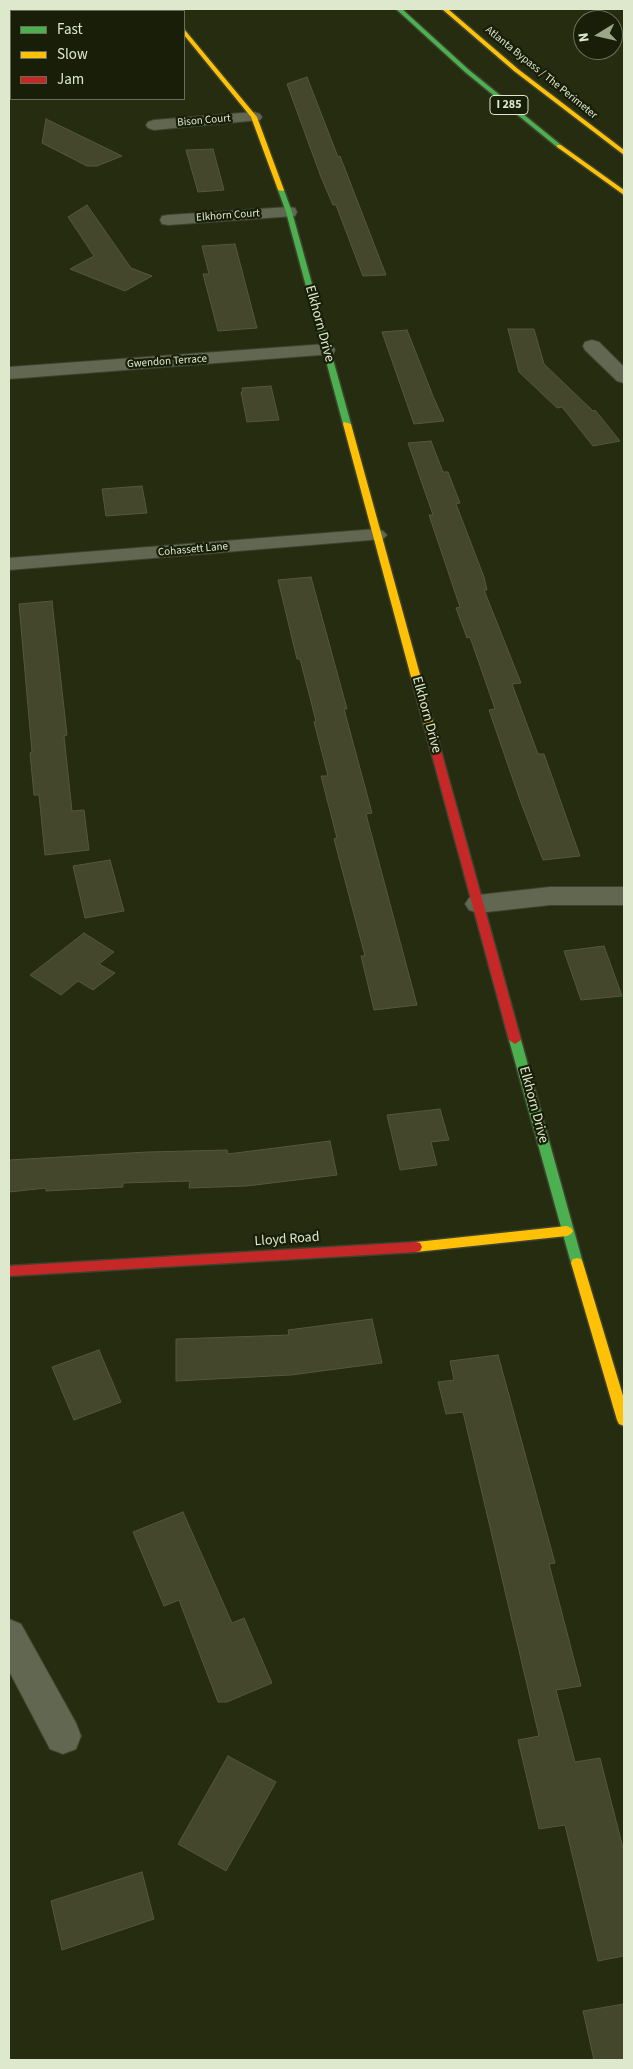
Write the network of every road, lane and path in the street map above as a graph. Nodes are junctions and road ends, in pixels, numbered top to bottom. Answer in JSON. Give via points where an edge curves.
{"nodes":[{"id":1,"x":399,"y":9,"type":"edge"},
{"id":2,"x":445,"y":9,"type":"edge"},
{"id":3,"x":185,"y":32,"type":"edge"},
{"id":4,"x":254,"y":117,"type":"junction"},
{"id":5,"x":154,"y":126,"type":"dead end"},
{"id":6,"x":624,"y":153,"type":"edge"},
{"id":7,"x":624,"y":193,"type":"edge"},
{"id":8,"x":289,"y":212,"type":"junction"},
{"id":9,"x":168,"y":220,"type":"dead end"},
{"id":10,"x":592,"y":346,"type":"dead end"},
{"id":11,"x":326,"y":350,"type":"junction"},
{"id":12,"x":9,"y":373,"type":"edge"},
{"id":13,"x":624,"y":377,"type":"edge"},
{"id":14,"x":376,"y":535,"type":"junction"},
{"id":15,"x":9,"y":564,"type":"edge"},
{"id":16,"x":624,"y":896,"type":"edge"},
{"id":17,"x":478,"y":904,"type":"junction"},
{"id":18,"x":567,"y":1231,"type":"junction"},
{"id":19,"x":9,"y":1271,"type":"edge"},
{"id":20,"x":624,"y":1420,"type":"edge"},
{"id":21,"x":9,"y":1636,"type":"edge"},
{"id":22,"x":63,"y":1736,"type":"dead end"}],
"edges":[{"from":1,"to":7,"type":"main road","number":"I 285","via":[[467,71]]},
{"from":2,"to":6,"type":"main road","name":"Atlanta Bypass / The Perimeter","number":"I 285","via":[[516,70]]},
{"from":3,"to":4,"type":"main road","name":"Elkhorn Drive"},
{"from":4,"to":5,"type":"street","name":"Bison Court"},
{"from":4,"to":8,"type":"main road","name":"Elkhorn Drive"},
{"from":8,"to":9,"type":"street","name":"Elkhorn Court"},
{"from":8,"to":11,"type":"main road","name":"Elkhorn Drive"},
{"from":10,"to":13,"type":"street"},
{"from":11,"to":12,"type":"street","name":"Gwendon Terrace"},
{"from":11,"to":14,"type":"main road","name":"Elkhorn Drive"},
{"from":14,"to":15,"type":"street","name":"Cohassett Lane"},
{"from":14,"to":17,"type":"main road","name":"Elkhorn Drive"},
{"from":16,"to":17,"type":"street","via":[[550,896]]},
{"from":17,"to":18,"type":"main road","name":"Elkhorn Drive"},
{"from":18,"to":19,"type":"main road","name":"Lloyd Road","via":[[428,1246]]},
{"from":18,"to":20,"type":"main road","name":"Elkhorn Drive"},
{"from":21,"to":22,"type":"street"}]}
